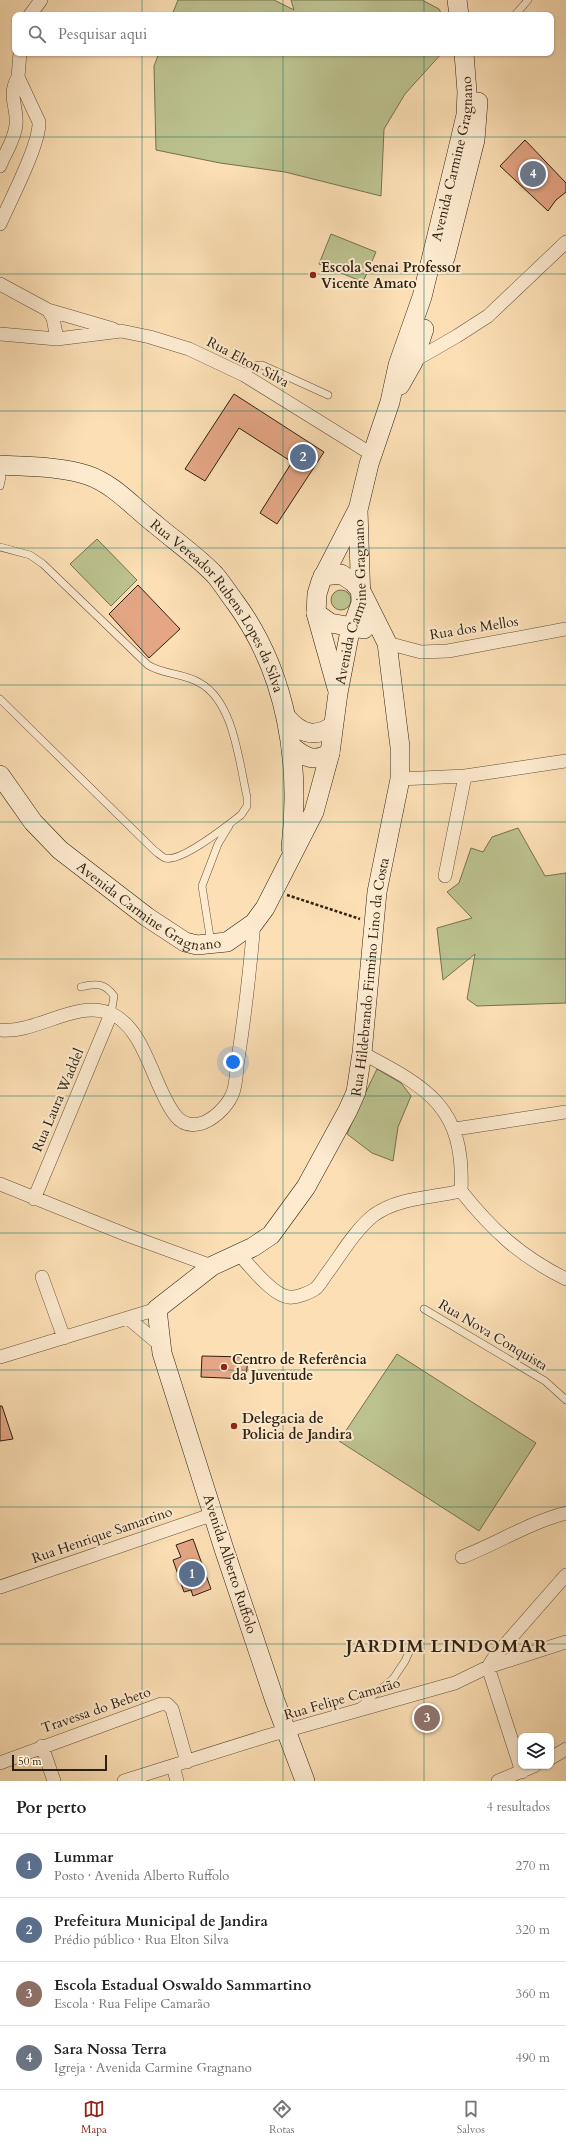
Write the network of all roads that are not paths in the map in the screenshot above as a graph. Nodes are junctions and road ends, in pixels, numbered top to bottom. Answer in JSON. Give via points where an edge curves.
{"nodes":[{"id":1,"x":40,"y":0,"type":"edge"},
{"id":2,"x":456,"y":0,"type":"edge"},
{"id":3,"x":469,"y":0,"type":"edge"},
{"id":4,"x":528,"y":0,"type":"edge"},
{"id":5,"x":32,"y":12,"type":"edge"},
{"id":6,"x":458,"y":12,"type":"edge"},
{"id":7,"x":471,"y":12,"type":"edge"},
{"id":8,"x":518,"y":12,"type":"edge"},
{"id":9,"x":20,"y":56,"type":"edge"},
{"id":10,"x":464,"y":56,"type":"edge"},
{"id":11,"x":476,"y":56,"type":"edge"},
{"id":12,"x":18,"y":77,"type":"junction"},
{"id":13,"x":0,"y":166,"type":"edge"},
{"id":14,"x":0,"y":224,"type":"edge"},
{"id":15,"x":566,"y":242,"type":"edge"},
{"id":16,"x":0,"y":284,"type":"edge"},
{"id":17,"x":48,"y":310,"type":"junction"},
{"id":18,"x":122,"y":331,"type":"junction"},
{"id":19,"x":0,"y":334,"type":"edge"},
{"id":20,"x":56,"y":339,"type":"junction"},
{"id":21,"x":405,"y":364,"type":"junction"},
{"id":22,"x":244,"y":375,"type":"junction"},
{"id":23,"x":328,"y":395,"type":"dead end"},
{"id":24,"x":373,"y":455,"type":"junction"},
{"id":25,"x":0,"y":466,"type":"edge"},
{"id":26,"x":0,"y":486,"type":"edge"},
{"id":27,"x":358,"y":510,"type":"junction"},
{"id":28,"x":0,"y":546,"type":"edge"},
{"id":29,"x":324,"y":576,"type":"junction"},
{"id":30,"x":361,"y":591,"type":"junction"},
{"id":31,"x":316,"y":613,"type":"junction"},
{"id":32,"x":351,"y":627,"type":"junction"},
{"id":33,"x":566,"y":630,"type":"edge"},
{"id":34,"x":384,"y":637,"type":"junction"},
{"id":35,"x":338,"y":693,"type":"junction"},
{"id":36,"x":0,"y":699,"type":"edge"},
{"id":37,"x":287,"y":718,"type":"junction"},
{"id":38,"x":333,"y":726,"type":"junction"},
{"id":39,"x":291,"y":746,"type":"junction"},
{"id":40,"x":330,"y":753,"type":"junction"},
{"id":41,"x":566,"y":761,"type":"edge"},
{"id":42,"x":0,"y":775,"type":"edge"},
{"id":43,"x":465,"y":776,"type":"junction"},
{"id":44,"x":400,"y":779,"type":"junction"},
{"id":45,"x":230,"y":823,"type":"junction"},
{"id":46,"x":290,"y":858,"type":"junction"},
{"id":47,"x":445,"y":876,"type":"dead end"},
{"id":48,"x":254,"y":923,"type":"junction"},
{"id":49,"x":212,"y":945,"type":"junction"},
{"id":50,"x":81,"y":987,"type":"dead end"},
{"id":51,"x":111,"y":1014,"type":"junction"},
{"id":52,"x":0,"y":1030,"type":"edge"},
{"id":53,"x":362,"y":1052,"type":"junction"},
{"id":54,"x":566,"y":1112,"type":"edge"},
{"id":55,"x":455,"y":1129,"type":"junction"},
{"id":56,"x":0,"y":1184,"type":"edge"},
{"id":57,"x":461,"y":1191,"type":"junction"},
{"id":58,"x":34,"y":1198,"type":"junction"},
{"id":59,"x":239,"y":1254,"type":"junction"},
{"id":60,"x":212,"y":1266,"type":"junction"},
{"id":61,"x":42,"y":1277,"type":"dead end"},
{"id":62,"x":566,"y":1279,"type":"edge"},
{"id":63,"x":157,"y":1309,"type":"junction"},
{"id":64,"x":424,"y":1309,"type":"dead end"},
{"id":65,"x":128,"y":1318,"type":"junction"},
{"id":66,"x":64,"y":1338,"type":"junction"},
{"id":67,"x":160,"y":1345,"type":"junction"},
{"id":68,"x":0,"y":1357,"type":"edge"},
{"id":69,"x":566,"y":1400,"type":"edge"},
{"id":70,"x":566,"y":1513,"type":"edge"},
{"id":71,"x":214,"y":1514,"type":"junction"},
{"id":72,"x":462,"y":1557,"type":"dead end"},
{"id":73,"x":566,"y":1575,"type":"edge"},
{"id":74,"x":0,"y":1587,"type":"edge"},
{"id":75,"x":566,"y":1642,"type":"edge"},
{"id":76,"x":410,"y":1650,"type":"dead end"},
{"id":77,"x":488,"y":1667,"type":"junction"},
{"id":78,"x":352,"y":1713,"type":"junction"},
{"id":79,"x":287,"y":1732,"type":"junction"},
{"id":80,"x":42,"y":1746,"type":"junction"},
{"id":81,"x":566,"y":1749,"type":"edge"},
{"id":82,"x":554,"y":1756,"type":"edge"},
{"id":83,"x":187,"y":1762,"type":"junction"},
{"id":84,"x":0,"y":1763,"type":"edge"},
{"id":85,"x":173,"y":1766,"type":"junction"},
{"id":86,"x":528,"y":1769,"type":"edge"},
{"id":87,"x":522,"y":1772,"type":"junction"},
{"id":88,"x":54,"y":1781,"type":"edge"},
{"id":89,"x":124,"y":1781,"type":"edge"},
{"id":90,"x":177,"y":1781,"type":"edge"},
{"id":91,"x":305,"y":1781,"type":"edge"},
{"id":92,"x":498,"y":1781,"type":"edge"}],
"edges":[{"from":1,"to":5,"type":"street"},
{"from":2,"to":6,"type":"street"},
{"from":3,"to":7,"type":"street"},
{"from":4,"to":8,"type":"lane"},
{"from":9,"to":12,"type":"street"},
{"from":10,"to":21,"type":"street","name":"Avenida Carmine Gragnano","via":[[468,92],[466,114]]},
{"from":11,"to":21,"type":"street","name":"Avenida Carmine Gragnano","via":[[479,111],[475,140],[435,299]]},
{"from":12,"to":13,"type":"street","via":[[12,92],[15,132]]},
{"from":12,"to":14,"type":"street","via":[[39,122],[39,128],[28,161]]},
{"from":15,"to":21,"type":"street","via":[[488,316]]},
{"from":16,"to":17,"type":"street"},
{"from":17,"to":18,"type":"street"},
{"from":17,"to":20,"type":"street","via":[[53,318]]},
{"from":18,"to":20,"type":"street","name":"Rua Elton Silva"},
{"from":18,"to":22,"type":"street","name":"Rua Elton Silva","via":[[189,349]]},
{"from":19,"to":20,"type":"street","name":"Rua Elton Silva"},
{"from":21,"to":24,"type":"street","name":"Avenida Carmine Gragnano"},
{"from":22,"to":23,"type":"lane","via":[[254,366],[262,365]]},
{"from":22,"to":24,"type":"street","name":"Rua Elton Silva"},
{"from":24,"to":27,"type":"street","name":"Avenida Carmine Gragnano","via":[[368,464]]},
{"from":25,"to":26,"type":"lane"},
{"from":25,"to":37,"type":"street","name":"Rua Vereador Rubens Lopes da Silva","via":[[64,469],[101,481],[186,549],[215,576],[258,637],[271,666]]},
{"from":27,"to":29,"type":"street","name":"Avenida Carmine Gragnano"},
{"from":27,"to":30,"type":"street","name":"Avenida Carmine Gragnano"},
{"from":28,"to":45,"type":"lane","via":[[30,555],[43,564],[158,671],[191,678],[212,692],[229,721],[248,797],[247,806]]},
{"from":29,"to":30,"type":"street","via":[[341,574]]},
{"from":29,"to":31,"type":"street","name":"Avenida Carmine Gragnano","via":[[317,594]]},
{"from":30,"to":32,"type":"street","name":"Avenida Carmine Gragnano","via":[[361,603]]},
{"from":30,"to":34,"type":"street"},
{"from":31,"to":32,"type":"street","via":[[330,623]]},
{"from":31,"to":35,"type":"street","name":"Avenida Carmine Gragnano"},
{"from":32,"to":34,"type":"street"},
{"from":32,"to":35,"type":"street","name":"Avenida Carmine Gragnano"},
{"from":33,"to":34,"type":"street","name":"Rua dos Mellos","via":[[448,651],[421,652]]},
{"from":34,"to":44,"type":"street","name":"Rua Hildebrando Firmino Lino da Costa","via":[[398,725]]},
{"from":35,"to":38,"type":"street","name":"Avenida Carmine Gragnano"},
{"from":36,"to":45,"type":"lane","via":[[165,858],[184,854]]},
{"from":37,"to":38,"type":"street","via":[[304,732],[312,735]]},
{"from":37,"to":39,"type":"street","name":"Rua Vereador Rubens Lopes da Silva"},
{"from":38,"to":40,"type":"street","name":"Avenida Carmine Gragnano"},
{"from":39,"to":40,"type":"street","via":[[300,754],[311,758],[320,759]]},
{"from":39,"to":46,"type":"street","name":"Rua Vereador Rubens Lopes da Silva","via":[[296,806]]},
{"from":40,"to":46,"type":"street","name":"Avenida Carmine Gragnano","via":[[314,812]]},
{"from":41,"to":43,"type":"street"},
{"from":42,"to":49,"type":"street","name":"Avenida Carmine Gragnano","via":[[33,822],[60,850],[172,935],[197,946]]},
{"from":43,"to":44,"type":"street"},
{"from":43,"to":47,"type":"street"},
{"from":44,"to":53,"type":"street","name":"Rua Hildebrando Firmino Lino da Costa","via":[[381,867],[373,922]]},
{"from":45,"to":49,"type":"lane","via":[[218,844],[202,886]]},
{"from":46,"to":48,"type":"street","name":"Avenida Carmine Gragnano","via":[[275,891]]},
{"from":48,"to":49,"type":"street","name":"Avenida Carmine Gragnano","via":[[227,942]]},
{"from":48,"to":51,"type":"street","via":[[246,1009],[232,1094],[224,1106],[206,1122],[184,1124],[176,1117],[168,1106],[134,1035],[125,1023]]},
{"from":50,"to":51,"type":"lane","via":[[96,983],[108,988],[114,996]]},
{"from":51,"to":52,"type":"street","via":[[98,1010],[83,1010],[34,1026]]},
{"from":51,"to":58,"type":"street","name":"Rua Laura Waddel"},
{"from":53,"to":55,"type":"street","via":[[393,1068],[436,1099]]},
{"from":53,"to":59,"type":"street","name":"Rua Hildebrando Firmino Lino da Costa","via":[[356,1092],[306,1187],[271,1235]]},
{"from":54,"to":55,"type":"street"},
{"from":55,"to":57,"type":"street","via":[[462,1166]]},
{"from":56,"to":58,"type":"street"},
{"from":57,"to":59,"type":"street","via":[[401,1202],[385,1208],[359,1231],[316,1288],[301,1295],[289,1297],[279,1292],[256,1274]]},
{"from":57,"to":62,"type":"street","via":[[496,1233],[543,1268]]},
{"from":58,"to":60,"type":"street"},
{"from":59,"to":60,"type":"street","name":"Rua Hildebrando Firmino Lino da Costa"},
{"from":60,"to":63,"type":"street","name":"Rua Hildebrando Firmino Lino da Costa"},
{"from":61,"to":66,"type":"street"},
{"from":63,"to":65,"type":"street"},
{"from":63,"to":67,"type":"street","name":"Avenida Alberto Ruffolo"},
{"from":64,"to":69,"type":"lane","name":"Rua Nova Conquista","via":[[545,1381]]},
{"from":65,"to":66,"type":"street"},
{"from":65,"to":67,"type":"street"},
{"from":66,"to":68,"type":"street"},
{"from":67,"to":71,"type":"street","name":"Avenida Alberto Ruffolo"},
{"from":70,"to":72,"type":"street","via":[[530,1524]]},
{"from":71,"to":74,"type":"street","name":"Rua Henrique Samartino"},
{"from":71,"to":79,"type":"street","name":"Avenida Alberto Ruffolo"},
{"from":73,"to":77,"type":"street"},
{"from":75,"to":77,"type":"street","name":"Rua Felipe Camarão"},
{"from":76,"to":78,"type":"lane","via":[[393,1679]]},
{"from":77,"to":78,"type":"street","name":"Rua Felipe Camarão","via":[[455,1683]]},
{"from":77,"to":87,"type":"street"},
{"from":78,"to":79,"type":"street","name":"Rua Felipe Camarão"},
{"from":79,"to":83,"type":"street","name":"Rua Felipe Camarão"},
{"from":79,"to":91,"type":"street","name":"Avenida Alberto Ruffolo"},
{"from":80,"to":83,"type":"street","name":"Travessa do Bebeto","via":[[167,1704],[172,1708]]},
{"from":80,"to":84,"type":"street","name":"Travessa do Bebeto"},
{"from":80,"to":88,"type":"street"},
{"from":81,"to":82,"type":"street"},
{"from":83,"to":85,"type":"street","name":"Rua Felipe Camarão"},
{"from":85,"to":89,"type":"street","name":"Rua Felipe Camarão"},
{"from":85,"to":90,"type":"street"},
{"from":86,"to":87,"type":"street"},
{"from":87,"to":92,"type":"street"}]}
